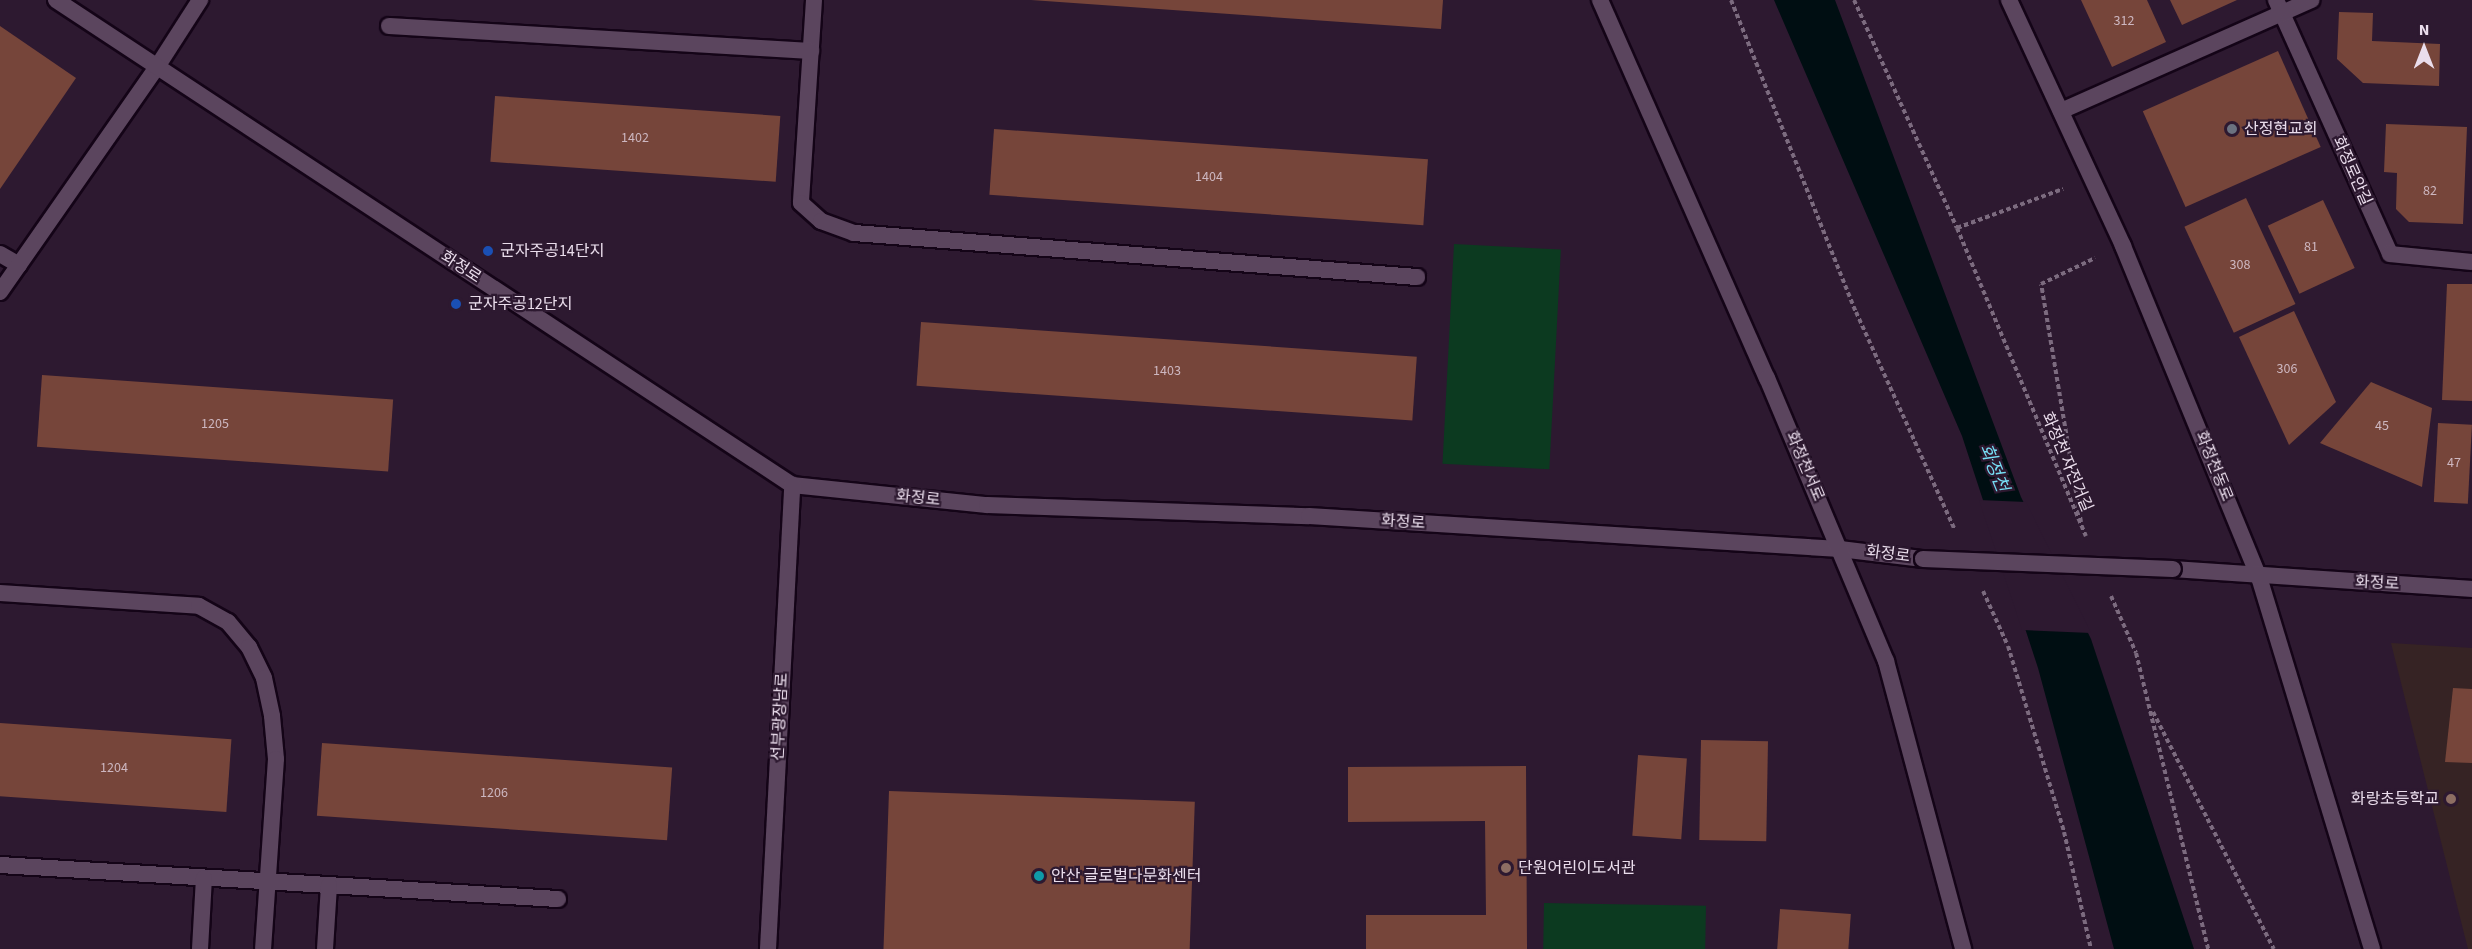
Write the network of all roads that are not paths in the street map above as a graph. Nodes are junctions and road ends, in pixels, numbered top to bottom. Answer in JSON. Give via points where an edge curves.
{"nodes":[{"id":1,"x":56,"y":0,"type":"edge"},
{"id":2,"x":200,"y":0,"type":"edge"},
{"id":3,"x":814,"y":0,"type":"edge"},
{"id":4,"x":1600,"y":0,"type":"edge"},
{"id":5,"x":2009,"y":0,"type":"edge"},
{"id":6,"x":2311,"y":0,"type":"edge"},
{"id":7,"x":2278,"y":6,"type":"edge"},
{"id":8,"x":389,"y":26,"type":"dead end"},
{"id":9,"x":811,"y":51,"type":"junction"},
{"id":10,"x":157,"y":67,"type":"junction"},
{"id":11,"x":2061,"y":111,"type":"junction"},
{"id":12,"x":0,"y":254,"type":"edge"},
{"id":13,"x":2472,"y":262,"type":"edge"},
{"id":14,"x":19,"y":265,"type":"junction"},
{"id":15,"x":1417,"y":277,"type":"dead end"},
{"id":16,"x":0,"y":292,"type":"edge"},
{"id":17,"x":792,"y":485,"type":"junction"},
{"id":18,"x":1840,"y":549,"type":"junction"},
{"id":19,"x":2259,"y":576,"type":"junction"},
{"id":20,"x":2472,"y":589,"type":"edge"},
{"id":21,"x":0,"y":593,"type":"edge"},
{"id":22,"x":0,"y":865,"type":"edge"},
{"id":23,"x":204,"y":878,"type":"junction"},
{"id":24,"x":267,"y":881,"type":"junction"},
{"id":25,"x":329,"y":885,"type":"junction"},
{"id":26,"x":558,"y":899,"type":"dead end"},
{"id":27,"x":200,"y":949,"type":"edge"},
{"id":28,"x":263,"y":949,"type":"edge"},
{"id":29,"x":325,"y":949,"type":"edge"},
{"id":30,"x":768,"y":949,"type":"edge"},
{"id":31,"x":1963,"y":949,"type":"edge"},
{"id":32,"x":2372,"y":949,"type":"edge"}],
"edges":[{"from":1,"to":10,"type":"street","name":"화정로"},
{"from":2,"to":10,"type":"street"},
{"from":3,"to":9,"type":"street"},
{"from":4,"to":18,"type":"street","name":"화정천서로"},
{"from":5,"to":11,"type":"street","name":"화정천동로"},
{"from":6,"to":7,"type":"street"},
{"from":7,"to":11,"type":"street"},
{"from":7,"to":13,"type":"street","name":"화정로안길","via":[[2390,254]]},
{"from":8,"to":9,"type":"street"},
{"from":9,"to":15,"type":"street","via":[[801,203],[822,221],[854,233]]},
{"from":10,"to":14,"type":"street"},
{"from":10,"to":17,"type":"street","name":"화정로"},
{"from":11,"to":19,"type":"street","name":"화정천동로","via":[[2123,246]]},
{"from":12,"to":14,"type":"street"},
{"from":14,"to":16,"type":"street"},
{"from":17,"to":18,"type":"street","name":"화정로","via":[[987,505],[1201,510]]},
{"from":17,"to":30,"type":"street","name":"선부광장남로"},
{"from":18,"to":19,"type":"street","name":"화정로","bridge":true,"via":[[1923,559]]},
{"from":18,"to":31,"type":"street","name":"화정천서로","via":[[1886,661]]},
{"from":19,"to":20,"type":"street","name":"화정로"},
{"from":19,"to":32,"type":"street","name":"화정천동로"},
{"from":21,"to":24,"type":"street","via":[[198,606],[228,622],[249,647],[264,678],[272,716],[276,759]]},
{"from":22,"to":23,"type":"street"},
{"from":23,"to":24,"type":"street"},
{"from":23,"to":27,"type":"street"},
{"from":24,"to":25,"type":"street"},
{"from":24,"to":28,"type":"street"},
{"from":25,"to":26,"type":"street"},
{"from":25,"to":29,"type":"street"}]}
